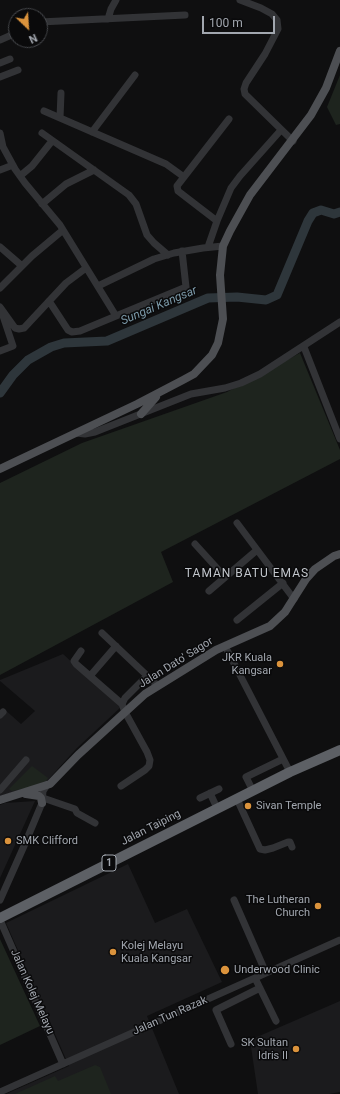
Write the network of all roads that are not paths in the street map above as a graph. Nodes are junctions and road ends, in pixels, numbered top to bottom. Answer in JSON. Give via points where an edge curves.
{"nodes":[{"id":1,"x":116,"y":0,"type":"edge"},
{"id":2,"x":240,"y":0,"type":"edge"},
{"id":3,"x":185,"y":15,"type":"dead end"},
{"id":4,"x":108,"y":19,"type":"junction"},
{"id":5,"x":48,"y":22,"type":"edge"},
{"id":6,"x":340,"y":52,"type":"edge"},
{"id":7,"x":10,"y":58,"type":"dead end"},
{"id":8,"x":0,"y":63,"type":"edge"},
{"id":9,"x":18,"y":70,"type":"dead end"},
{"id":10,"x":135,"y":75,"type":"dead end"},
{"id":11,"x":0,"y":77,"type":"edge"},
{"id":12,"x":61,"y":93,"type":"dead end"},
{"id":13,"x":44,"y":111,"type":"dead end"},
{"id":14,"x":60,"y":118,"type":"junction"},
{"id":15,"x":228,"y":119,"type":"dead end"},
{"id":16,"x":281,"y":130,"type":"junction"},
{"id":17,"x":92,"y":132,"type":"junction"},
{"id":18,"x":0,"y":133,"type":"edge"},
{"id":19,"x":42,"y":133,"type":"dead end"},
{"id":20,"x":52,"y":141,"type":"junction"},
{"id":21,"x":293,"y":141,"type":"junction"},
{"id":22,"x":13,"y":165,"type":"junction"},
{"id":23,"x":0,"y":170,"type":"edge"},
{"id":24,"x":94,"y":170,"type":"junction"},
{"id":25,"x":20,"y":176,"type":"junction"},
{"id":26,"x":184,"y":177,"type":"junction"},
{"id":27,"x":42,"y":204,"type":"junction"},
{"id":28,"x":217,"y":221,"type":"junction"},
{"id":29,"x":63,"y":230,"type":"junction"},
{"id":30,"x":223,"y":246,"type":"junction"},
{"id":31,"x":0,"y":247,"type":"edge"},
{"id":32,"x":208,"y":247,"type":"junction"},
{"id":33,"x":182,"y":251,"type":"junction"},
{"id":34,"x":168,"y":255,"type":"junction"},
{"id":35,"x":22,"y":266,"type":"junction"},
{"id":36,"x":86,"y":268,"type":"junction"},
{"id":37,"x":98,"y":286,"type":"junction"},
{"id":38,"x":0,"y":288,"type":"edge"},
{"id":39,"x":50,"y":301,"type":"junction"},
{"id":40,"x":0,"y":307,"type":"edge"},
{"id":41,"x":116,"y":316,"type":"junction"},
{"id":42,"x":340,"y":322,"type":"edge"},
{"id":43,"x":304,"y":347,"type":"junction"},
{"id":44,"x":0,"y":351,"type":"edge"},
{"id":45,"x":159,"y":393,"type":"junction"},
{"id":46,"x":141,"y":414,"type":"junction"},
{"id":47,"x":76,"y":433,"type":"junction"},
{"id":48,"x":340,"y":439,"type":"edge"},
{"id":49,"x":0,"y":470,"type":"edge"},
{"id":50,"x":237,"y":523,"type":"dead end"},
{"id":51,"x":195,"y":544,"type":"dead end"},
{"id":52,"x":258,"y":550,"type":"junction"},
{"id":53,"x":340,"y":554,"type":"edge"},
{"id":54,"x":225,"y":577,"type":"junction"},
{"id":55,"x":283,"y":583,"type":"junction"},
{"id":56,"x":209,"y":591,"type":"dead end"},
{"id":57,"x":294,"y":599,"type":"junction"},
{"id":58,"x":237,"y":620,"type":"dead end"},
{"id":59,"x":102,"y":633,"type":"dead end"},
{"id":60,"x":116,"y":646,"type":"junction"},
{"id":61,"x":225,"y":646,"type":"junction"},
{"id":62,"x":81,"y":651,"type":"dead end"},
{"id":63,"x":90,"y":676,"type":"junction"},
{"id":64,"x":147,"y":676,"type":"junction"},
{"id":65,"x":158,"y":686,"type":"junction"},
{"id":66,"x":124,"y":708,"type":"junction"},
{"id":67,"x":340,"y":743,"type":"edge"},
{"id":68,"x":340,"y":750,"type":"edge"},
{"id":69,"x":283,"y":759,"type":"junction"},
{"id":70,"x":26,"y":760,"type":"dead end"},
{"id":71,"x":314,"y":761,"type":"junction"},
{"id":72,"x":290,"y":772,"type":"junction"},
{"id":73,"x":120,"y":786,"type":"dead end"},
{"id":74,"x":219,"y":789,"type":"dead end"},
{"id":75,"x":0,"y":791,"type":"edge"},
{"id":76,"x":253,"y":791,"type":"junction"},
{"id":77,"x":44,"y":792,"type":"junction"},
{"id":78,"x":24,"y":793,"type":"junction"},
{"id":79,"x":210,"y":793,"type":"junction"},
{"id":80,"x":200,"y":798,"type":"dead end"},
{"id":81,"x":237,"y":799,"type":"junction"},
{"id":82,"x":3,"y":800,"type":"edge"},
{"id":83,"x":217,"y":808,"type":"junction"},
{"id":84,"x":95,"y":823,"type":"dead end"},
{"id":85,"x":292,"y":847,"type":"dead end"},
{"id":86,"x":0,"y":900,"type":"edge"},
{"id":87,"x":234,"y":900,"type":"dead end"},
{"id":88,"x":0,"y":919,"type":"edge"},
{"id":89,"x":340,"y":940,"type":"edge"},
{"id":90,"x":266,"y":973,"type":"junction"},
{"id":91,"x":255,"y":978,"type":"junction"},
{"id":92,"x":260,"y":988,"type":"junction"},
{"id":93,"x":276,"y":1022,"type":"dead end"},
{"id":94,"x":231,"y":1044,"type":"dead end"},
{"id":95,"x":63,"y":1064,"type":"junction"},
{"id":96,"x":0,"y":1092,"type":"edge"}],
"edges":[{"from":1,"to":4,"type":"street"},
{"from":2,"to":16,"type":"street","via":[[261,8],[277,20],[278,29],[244,89],[250,100]]},
{"from":3,"to":4,"type":"street"},
{"from":4,"to":5,"type":"street"},
{"from":6,"to":21,"type":"main road","via":[[312,115]]},
{"from":7,"to":8,"type":"street"},
{"from":9,"to":11,"type":"street"},
{"from":10,"to":17,"type":"street"},
{"from":12,"to":14,"type":"street"},
{"from":13,"to":14,"type":"street"},
{"from":14,"to":17,"type":"street"},
{"from":15,"to":26,"type":"street"},
{"from":16,"to":21,"type":"street"},
{"from":16,"to":28,"type":"street","via":[[231,188]]},
{"from":17,"to":26,"type":"street","via":[[166,164]]},
{"from":18,"to":22,"type":"street","via":[[3,147]]},
{"from":19,"to":20,"type":"street"},
{"from":20,"to":24,"type":"street"},
{"from":20,"to":25,"type":"street","via":[[32,166]]},
{"from":21,"to":30,"type":"main road","via":[[250,195]]},
{"from":22,"to":23,"type":"street"},
{"from":22,"to":25,"type":"street"},
{"from":24,"to":27,"type":"street","via":[[66,184]]},
{"from":24,"to":34,"type":"street","via":[[129,195],[136,204],[147,235]]},
{"from":25,"to":27,"type":"street"},
{"from":26,"to":28,"type":"street","via":[[177,186],[178,191]]},
{"from":27,"to":29,"type":"street"},
{"from":28,"to":32,"type":"street"},
{"from":29,"to":35,"type":"street"},
{"from":29,"to":36,"type":"street"},
{"from":30,"to":32,"type":"street"},
{"from":30,"to":45,"type":"main road","via":[[220,275],[223,319],[218,343],[194,374]]},
{"from":31,"to":35,"type":"street"},
{"from":32,"to":33,"type":"street"},
{"from":33,"to":34,"type":"street"},
{"from":33,"to":41,"type":"street","via":[[186,287]]},
{"from":34,"to":37,"type":"street","via":[[154,259]]},
{"from":35,"to":38,"type":"street"},
{"from":36,"to":37,"type":"street"},
{"from":36,"to":39,"type":"street","via":[[66,283]]},
{"from":37,"to":41,"type":"street"},
{"from":39,"to":40,"type":"street","via":[[19,330]]},
{"from":39,"to":41,"type":"street","via":[[68,330],[72,332]]},
{"from":40,"to":44,"type":"street","via":[[13,346]]},
{"from":42,"to":43,"type":"street"},
{"from":43,"to":46,"type":"street","via":[[241,383],[191,394]]},
{"from":43,"to":48,"type":"street"},
{"from":45,"to":46,"type":"main road"},
{"from":45,"to":47,"type":"main road"},
{"from":46,"to":47,"type":"street","via":[[95,432]]},
{"from":47,"to":49,"type":"main road"},
{"from":50,"to":52,"type":"street"},
{"from":51,"to":54,"type":"street"},
{"from":52,"to":54,"type":"street"},
{"from":52,"to":55,"type":"street"},
{"from":53,"to":57,"type":"main road","name":"Jalan Dato' Sagor","via":[[315,569]]},
{"from":54,"to":56,"type":"street"},
{"from":55,"to":57,"type":"street"},
{"from":55,"to":58,"type":"street"},
{"from":57,"to":61,"type":"main road","name":"Jalan Dato' Sagor","via":[[270,626]]},
{"from":59,"to":60,"type":"street"},
{"from":60,"to":63,"type":"street"},
{"from":60,"to":64,"type":"street"},
{"from":61,"to":65,"type":"main road","name":"Jalan Dato' Sagor"},
{"from":61,"to":69,"type":"street"},
{"from":62,"to":63,"type":"street","via":[[74,661]]},
{"from":63,"to":66,"type":"street"},
{"from":64,"to":65,"type":"street"},
{"from":64,"to":66,"type":"street","via":[[125,698]]},
{"from":65,"to":66,"type":"main road","name":"Jalan Dato' Sagor"},
{"from":66,"to":73,"type":"street","via":[[150,760],[145,770]]},
{"from":66,"to":77,"type":"main road","name":"Jalan Dato' Sagor"},
{"from":67,"to":71,"type":"highway","name":"Jalan Taiping","number":"1"},
{"from":68,"to":71,"type":"highway","name":"Jalan Taiping","number":"1"},
{"from":69,"to":72,"type":"street"},
{"from":69,"to":76,"type":"street","via":[[246,777]]},
{"from":70,"to":75,"type":"street"},
{"from":71,"to":72,"type":"highway","name":"Jalan Taiping","number":"1"},
{"from":72,"to":76,"type":"highway","name":"Jalan Taiping","number":"1"},
{"from":74,"to":79,"type":"street"},
{"from":75,"to":82,"type":"street"},
{"from":76,"to":81,"type":"highway","name":"Jalan Taiping","number":"1"},
{"from":77,"to":78,"type":"main road","name":"Jalan Dato' Sagor"},
{"from":77,"to":78,"type":"main road","via":[[41,798]]},
{"from":77,"to":84,"type":"street"},
{"from":77,"to":86,"type":"street"},
{"from":78,"to":82,"type":"main road","name":"Jalan Dato' Sagor"},
{"from":79,"to":80,"type":"street"},
{"from":79,"to":83,"type":"street"},
{"from":81,"to":83,"type":"highway","name":"Jalan Taiping","number":"1"},
{"from":81,"to":85,"type":"street","via":[[260,849],[265,850],[288,842]]},
{"from":83,"to":88,"type":"highway","name":"Jalan Taiping","number":"1"},
{"from":87,"to":90,"type":"street"},
{"from":88,"to":95,"type":"street","name":"Jalan Kolej Melayu"},
{"from":89,"to":90,"type":"street","name":"Jalan Tun Razak"},
{"from":90,"to":91,"type":"street","name":"Jalan Tun Razak"},
{"from":91,"to":92,"type":"street"},
{"from":91,"to":95,"type":"street","name":"Jalan Tun Razak"},
{"from":92,"to":93,"type":"street"},
{"from":92,"to":94,"type":"street","via":[[216,1010]]},
{"from":95,"to":96,"type":"street","name":"Jalan Tun Razak"}]}
